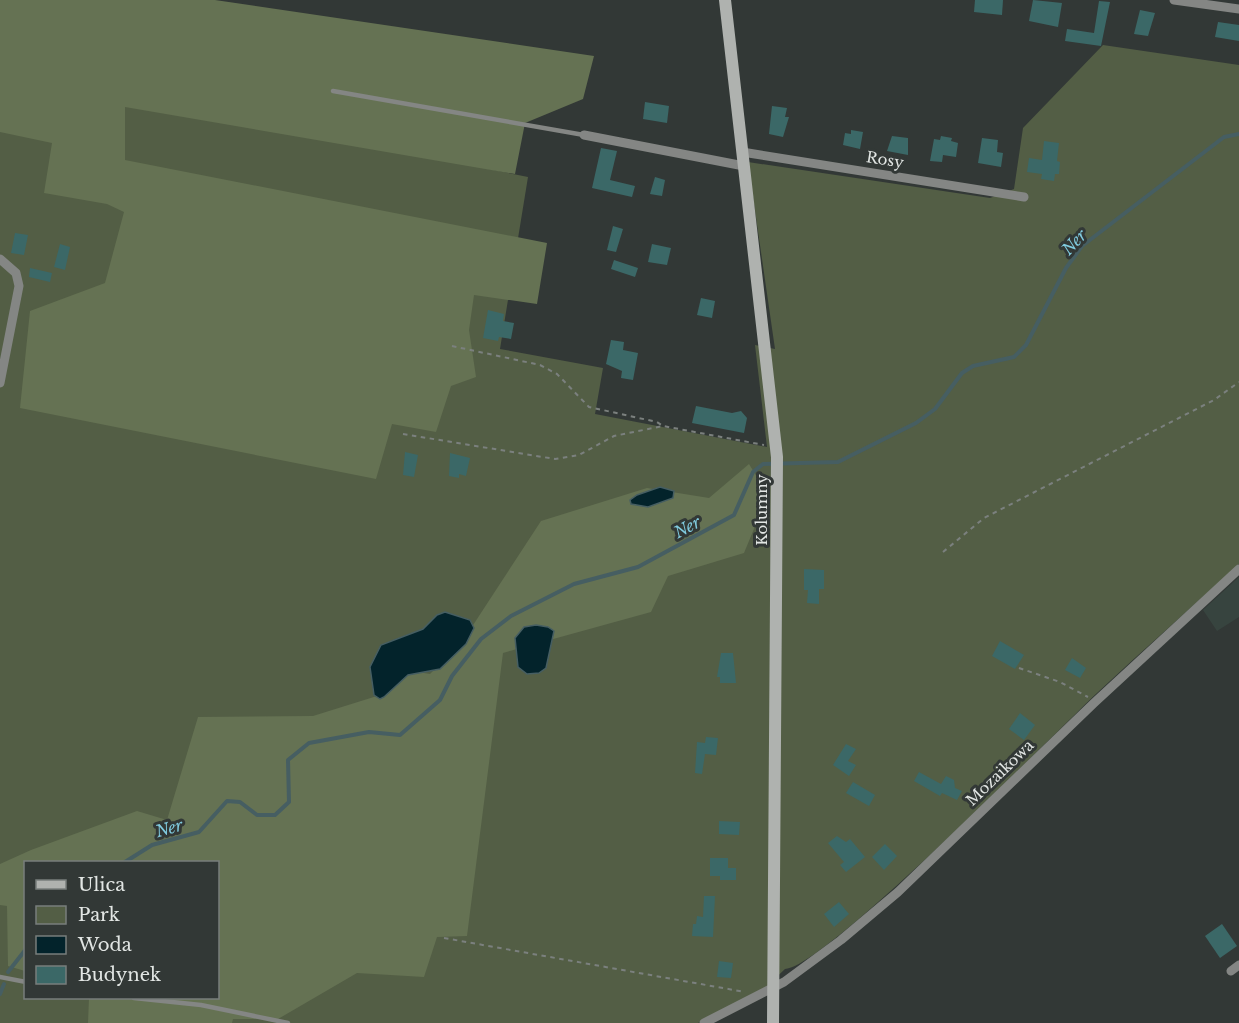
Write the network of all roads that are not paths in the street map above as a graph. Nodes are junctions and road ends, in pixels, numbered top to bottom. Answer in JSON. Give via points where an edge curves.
{"nodes":[{"id":1,"x":725,"y":0,"type":"edge"},
{"id":2,"x":1174,"y":0,"type":"edge"},
{"id":3,"x":1239,"y":9,"type":"edge"},
{"id":4,"x":333,"y":91,"type":"dead end"},
{"id":5,"x":584,"y":135,"type":"joint"},
{"id":6,"x":742,"y":152,"type":"junction"},
{"id":7,"x":744,"y":166,"type":"junction"},
{"id":8,"x":1024,"y":197,"type":"dead end"},
{"id":9,"x":0,"y":259,"type":"edge"},
{"id":10,"x":3,"y":347,"type":"edge"},
{"id":11,"x":0,"y":383,"type":"edge"},
{"id":12,"x":1239,"y":569,"type":"edge"},
{"id":13,"x":0,"y":977,"type":"edge"},
{"id":14,"x":24,"y":982,"type":"edge"},
{"id":15,"x":773,"y":987,"type":"junction"},
{"id":16,"x":144,"y":999,"type":"edge"},
{"id":17,"x":288,"y":1023,"type":"edge"},
{"id":18,"x":704,"y":1023,"type":"edge"},
{"id":19,"x":772,"y":1023,"type":"edge"}],
"edges":[{"from":1,"to":6,"type":"street","name":"Kolumny"},
{"from":2,"to":3,"type":"street"},
{"from":4,"to":5,"type":"lane"},
{"from":5,"to":7,"type":"street"},
{"from":6,"to":7,"type":"street","name":"Kolumny"},
{"from":6,"to":8,"type":"street","name":"Rosy"},
{"from":7,"to":15,"type":"street","name":"Kolumny","via":[[777,474]]},
{"from":9,"to":10,"type":"street","via":[[16,273],[19,286]]},
{"from":10,"to":11,"type":"street"},
{"from":12,"to":15,"type":"street","name":"Mozaikowa","via":[[898,892],[796,975]]},
{"from":13,"to":14,"type":"lane"},
{"from":15,"to":18,"type":"street","name":"Mozaikowa"},
{"from":15,"to":19,"type":"street","name":"Kolumny"},
{"from":16,"to":17,"type":"lane","via":[[201,1005]]}]}
